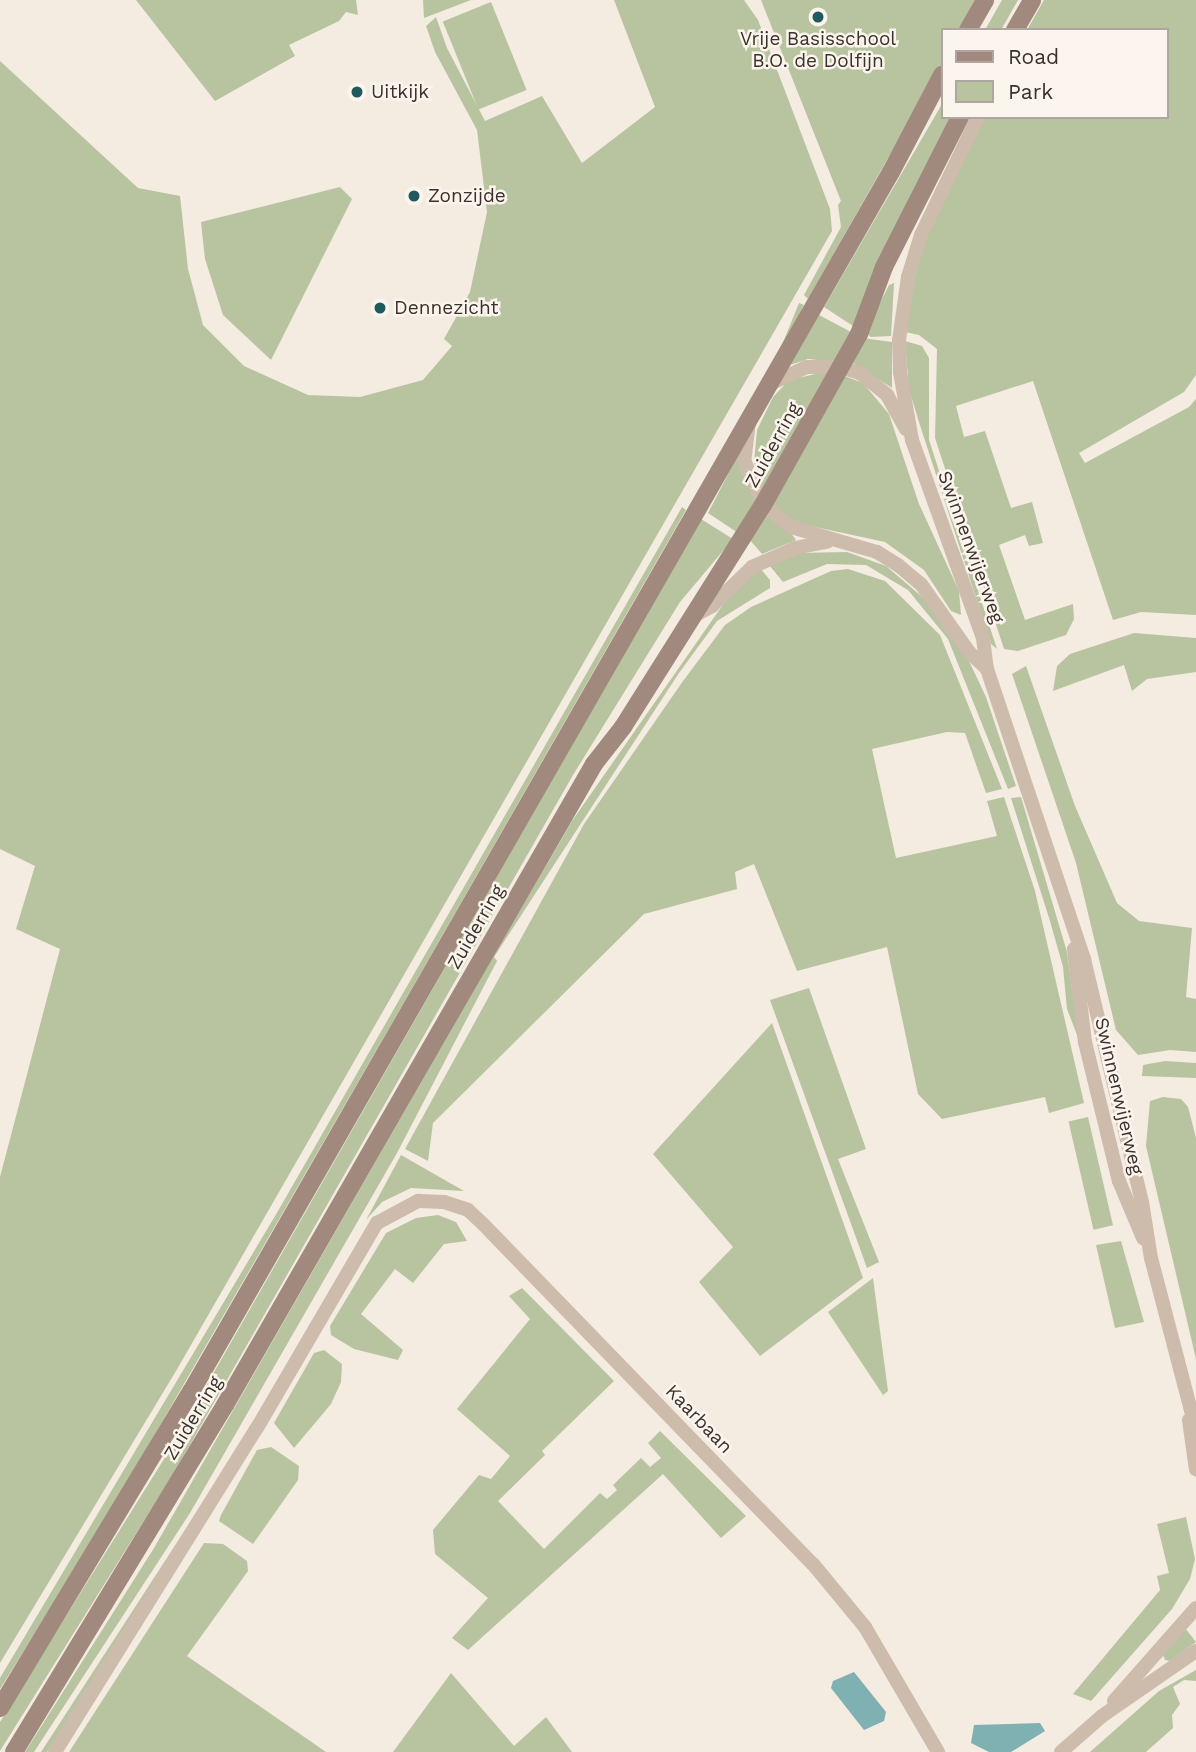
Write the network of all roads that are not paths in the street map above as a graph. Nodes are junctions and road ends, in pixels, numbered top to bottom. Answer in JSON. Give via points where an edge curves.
{"nodes":[{"id":1,"x":985,"y":0,"type":"edge"},
{"id":2,"x":1032,"y":0,"type":"edge"},
{"id":3,"x":969,"y":28,"type":"edge"},
{"id":4,"x":1016,"y":28,"type":"edge"},
{"id":5,"x":940,"y":79,"type":"edge"},
{"id":6,"x":959,"y":119,"type":"edge"},
{"id":7,"x":977,"y":119,"type":"edge"},
{"id":8,"x":841,"y":367,"type":"junction"},
{"id":9,"x":770,"y":384,"type":"junction"},
{"id":10,"x":749,"y":421,"type":"junction"},
{"id":11,"x":912,"y":440,"type":"junction"},
{"id":12,"x":763,"y":505,"type":"junction"},
{"id":13,"x":830,"y":542,"type":"junction"},
{"id":14,"x":694,"y":616,"type":"junction"},
{"id":15,"x":988,"y":669,"type":"junction"},
{"id":16,"x":1186,"y":1398,"type":"junction"},
{"id":17,"x":1196,"y":1430,"type":"edge"},
{"id":18,"x":1196,"y":1470,"type":"edge"},
{"id":19,"x":1196,"y":1608,"type":"edge"},
{"id":20,"x":1196,"y":1651,"type":"edge"},
{"id":21,"x":0,"y":1708,"type":"edge"},
{"id":22,"x":1102,"y":1716,"type":"junction"},
{"id":23,"x":14,"y":1752,"type":"edge"},
{"id":24,"x":55,"y":1752,"type":"edge"},
{"id":25,"x":937,"y":1752,"type":"edge"},
{"id":26,"x":1061,"y":1752,"type":"edge"}],
"edges":[{"from":1,"to":3,"type":"main road"},
{"from":2,"to":4,"type":"main road"},
{"from":5,"to":9,"type":"main road","name":"Zuiderring"},
{"from":6,"to":8,"type":"main road","name":"Zuiderring","via":[[909,214],[884,267],[876,298]]},
{"from":7,"to":11,"type":"street","name":"Swinnenwijerweg","via":[[921,235],[903,302],[900,372]]},
{"from":8,"to":9,"type":"street","name":"Swinnenwijerweg","via":[[806,367]]},
{"from":8,"to":11,"type":"street","name":"Swinnenwijerweg","via":[[860,373],[887,395]]},
{"from":8,"to":12,"type":"main road","name":"Zuiderring"},
{"from":9,"to":10,"type":"main road","name":"Zuiderring"},
{"from":10,"to":12,"type":"street","name":"Swinnenwijerweg","via":[[744,460]]},
{"from":10,"to":21,"type":"main road","name":"Zuiderring","via":[[192,1390]]},
{"from":11,"to":15,"type":"street","name":"Swinnenwijerweg","via":[[984,638]]},
{"from":12,"to":13,"type":"street","name":"Swinnenwijerweg","via":[[791,527]]},
{"from":12,"to":14,"type":"main road","name":"Zuiderring"},
{"from":13,"to":14,"type":"street","name":"Swinnenwijerweg","via":[[795,548],[752,567],[712,606]]},
{"from":13,"to":15,"type":"street","name":"Swinnenwijerweg","via":[[877,552],[898,565],[921,584],[969,652]]},
{"from":14,"to":23,"type":"main road","name":"Zuiderring","via":[[594,764],[232,1393]]},
{"from":15,"to":16,"type":"street","name":"Swinnenwijerweg","via":[[1073,938],[1080,1013],[1119,1181],[1151,1258]]},
{"from":16,"to":17,"type":"street","name":"Swinnenwijerweg"},
{"from":16,"to":18,"type":"street","name":"Swinnenwijerweg"},
{"from":19,"to":22,"type":"street"},
{"from":20,"to":22,"type":"street"},
{"from":22,"to":26,"type":"street"},
{"from":24,"to":25,"type":"street","name":"Kaarbaan","via":[[257,1429],[377,1223],[418,1201],[444,1202],[468,1210],[813,1564],[865,1627]]}]}
